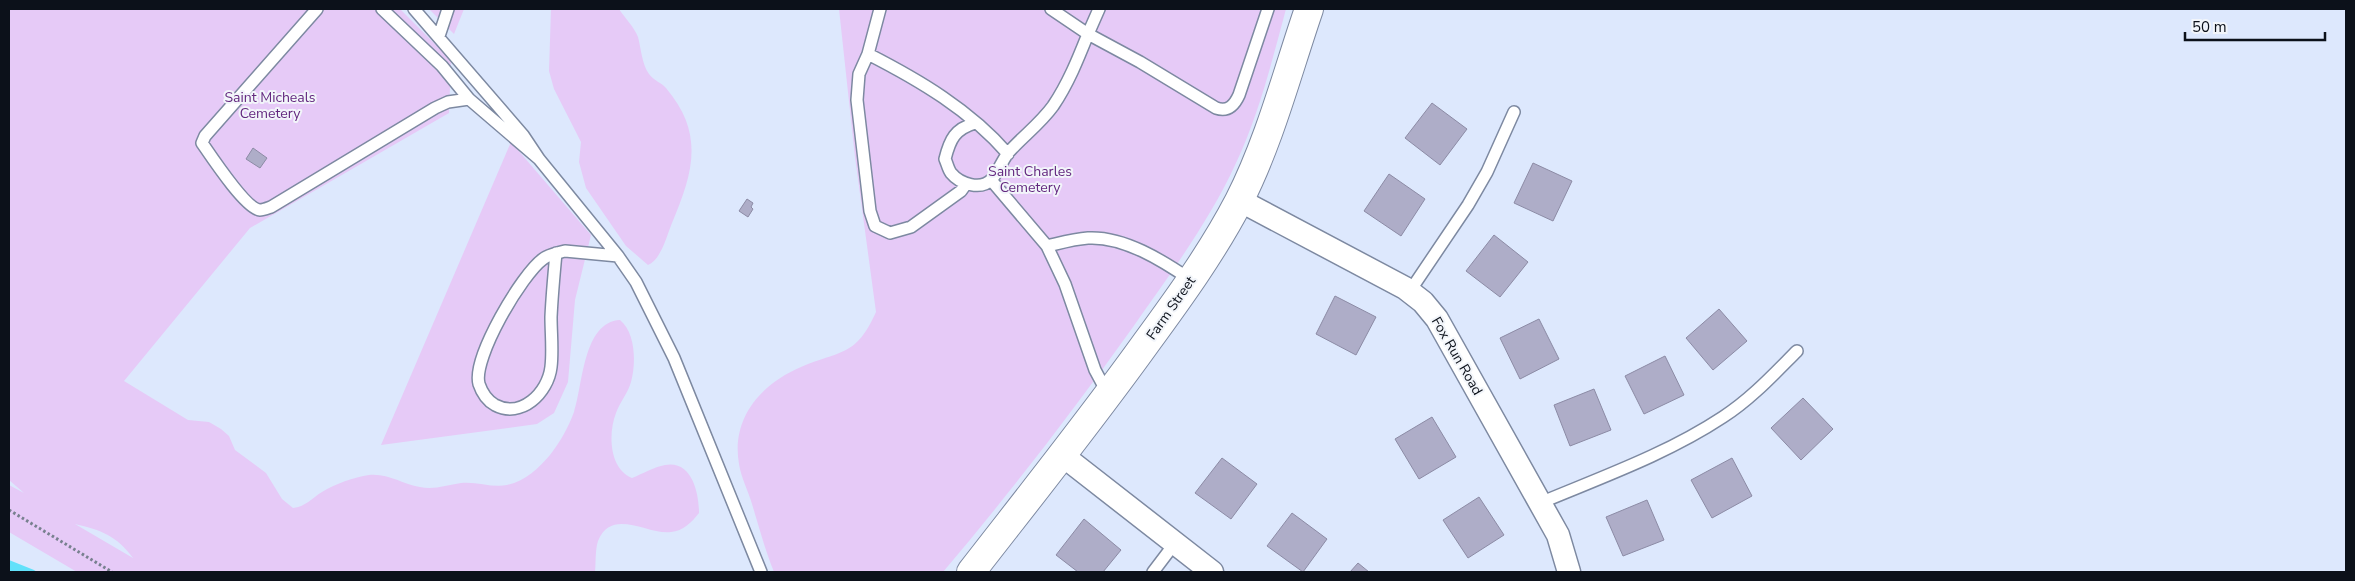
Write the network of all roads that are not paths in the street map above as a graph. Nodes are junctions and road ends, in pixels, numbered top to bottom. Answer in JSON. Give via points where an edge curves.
{"nodes":[{"id":1,"x":317,"y":9,"type":"edge"},
{"id":2,"x":382,"y":9,"type":"edge"},
{"id":3,"x":414,"y":9,"type":"edge"},
{"id":4,"x":448,"y":9,"type":"edge"},
{"id":5,"x":880,"y":9,"type":"edge"},
{"id":6,"x":1052,"y":9,"type":"edge"},
{"id":7,"x":1099,"y":9,"type":"edge"},
{"id":8,"x":1268,"y":9,"type":"edge"},
{"id":9,"x":1309,"y":9,"type":"edge"},
{"id":10,"x":1088,"y":34,"type":"junction"},
{"id":11,"x":438,"y":36,"type":"junction"},
{"id":12,"x":868,"y":54,"type":"junction"},
{"id":13,"x":469,"y":99,"type":"junction"},
{"id":14,"x":1514,"y":112,"type":"dead end"},
{"id":15,"x":975,"y":123,"type":"junction"},
{"id":16,"x":1008,"y":154,"type":"junction"},
{"id":17,"x":538,"y":159,"type":"junction"},
{"id":18,"x":991,"y":180,"type":"junction"},
{"id":19,"x":966,"y":184,"type":"junction"},
{"id":20,"x":1239,"y":200,"type":"junction"},
{"id":21,"x":1047,"y":246,"type":"junction"},
{"id":22,"x":556,"y":253,"type":"junction"},
{"id":23,"x":618,"y":256,"type":"junction"},
{"id":24,"x":1191,"y":280,"type":"junction"},
{"id":25,"x":1410,"y":291,"type":"junction"},
{"id":26,"x":1797,"y":351,"type":"dead end"},
{"id":27,"x":1110,"y":392,"type":"junction"},
{"id":28,"x":1062,"y":455,"type":"junction"},
{"id":29,"x":1540,"y":503,"type":"junction"},
{"id":30,"x":1175,"y":543,"type":"junction"},
{"id":31,"x":761,"y":572,"type":"edge"},
{"id":32,"x":971,"y":572,"type":"edge"},
{"id":33,"x":1153,"y":572,"type":"edge"},
{"id":34,"x":1212,"y":572,"type":"edge"},
{"id":35,"x":1569,"y":572,"type":"edge"}],
"edges":[{"from":1,"to":13,"type":"lane","via":[[202,143],[227,178],[259,210],[272,207],[435,108]]},
{"from":2,"to":13,"type":"lane","via":[[442,66]]},
{"from":3,"to":11,"type":"lane"},
{"from":4,"to":11,"type":"lane"},
{"from":5,"to":12,"type":"lane"},
{"from":6,"to":10,"type":"lane"},
{"from":7,"to":10,"type":"lane"},
{"from":8,"to":10,"type":"lane","via":[[1239,95],[1227,109],[1216,108]]},
{"from":9,"to":20,"type":"street","name":"Farm Street","via":[[1273,119]]},
{"from":10,"to":16,"type":"lane","via":[[1069,79],[1053,106]]},
{"from":11,"to":17,"type":"lane","via":[[523,135]]},
{"from":12,"to":15,"type":"lane","via":[[918,80]]},
{"from":12,"to":19,"type":"lane","via":[[859,74],[857,100],[870,211],[875,226],[890,233],[911,227]]},
{"from":13,"to":17,"type":"lane"},
{"from":14,"to":25,"type":"lane","via":[[1468,205]]},
{"from":15,"to":16,"type":"lane"},
{"from":15,"to":19,"type":"lane","via":[[961,127],[953,136],[945,159],[951,172]]},
{"from":16,"to":18,"type":"lane"},
{"from":17,"to":23,"type":"lane"},
{"from":18,"to":19,"type":"lane","via":[[977,186]]},
{"from":18,"to":21,"type":"lane"},
{"from":20,"to":24,"type":"street","name":"Farm Street"},
{"from":20,"to":25,"type":"street","name":"Fox Run Road"},
{"from":21,"to":24,"type":"lane","via":[[1090,238],[1108,241],[1168,264]]},
{"from":21,"to":27,"type":"lane","via":[[1065,284],[1095,370]]},
{"from":22,"to":22,"type":"lane","via":[[543,258],[521,284],[488,343],[479,383],[490,402],[504,410],[519,409],[532,401],[551,368]]},
{"from":22,"to":23,"type":"lane"},
{"from":23,"to":31,"type":"lane","via":[[636,282],[674,358]]},
{"from":24,"to":27,"type":"street","name":"Farm Street"},
{"from":25,"to":29,"type":"street","name":"Fox Run Road","via":[[1438,318]]},
{"from":26,"to":29,"type":"lane","via":[[1748,398],[1694,435]]},
{"from":27,"to":28,"type":"street","name":"Farm Street"},
{"from":28,"to":30,"type":"street"},
{"from":28,"to":32,"type":"street","name":"Farm Street"},
{"from":29,"to":35,"type":"street","name":"Fox Run Road","via":[[1558,535]]},
{"from":30,"to":33,"type":"lane"},
{"from":30,"to":34,"type":"street"}]}
